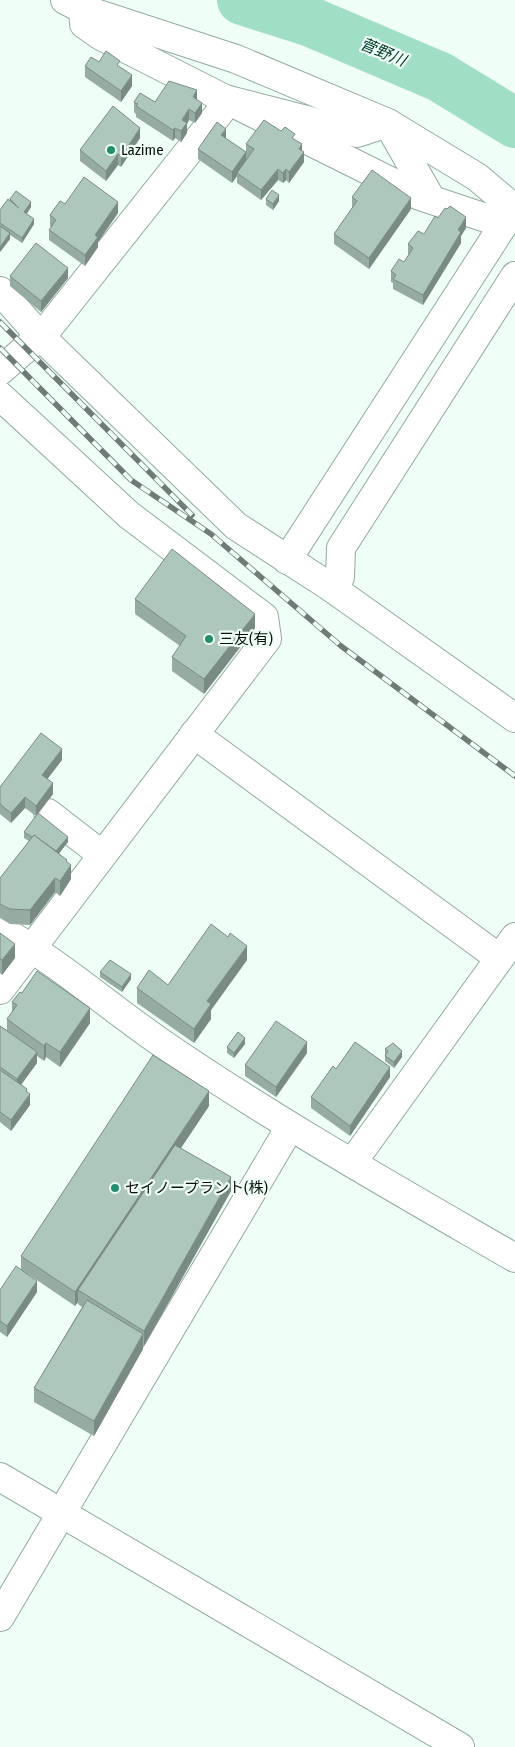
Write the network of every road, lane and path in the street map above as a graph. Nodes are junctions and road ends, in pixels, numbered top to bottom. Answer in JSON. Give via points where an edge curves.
{"nodes":[{"id":1,"x":74,"y":5,"type":"edge"},
{"id":2,"x":225,"y":99,"type":"junction"},
{"id":3,"x":388,"y":123,"type":"junction"},
{"id":4,"x":432,"y":198,"type":"junction"},
{"id":5,"x":511,"y":216,"type":"edge"},
{"id":6,"x":515,"y":276,"type":"edge"},
{"id":7,"x":0,"y":291,"type":"edge"},
{"id":8,"x":40,"y":336,"type":"junction"},
{"id":9,"x":0,"y":371,"type":"edge"},
{"id":10,"x":0,"y":396,"type":"edge"},
{"id":11,"x":287,"y":560,"type":"junction"},
{"id":12,"x":332,"y":588,"type":"junction"},
{"id":13,"x":515,"y":718,"type":"edge"},
{"id":14,"x":194,"y":734,"type":"junction"},
{"id":15,"x":48,"y":813,"type":"dead end"},
{"id":16,"x":101,"y":854,"type":"junction"},
{"id":17,"x":0,"y":929,"type":"edge"},
{"id":18,"x":515,"y":937,"type":"edge"},
{"id":19,"x":31,"y":947,"type":"junction"},
{"id":20,"x":498,"y":958,"type":"junction"},
{"id":21,"x":0,"y":990,"type":"edge"},
{"id":22,"x":290,"y":1127,"type":"junction"},
{"id":23,"x":352,"y":1163,"type":"junction"},
{"id":24,"x":515,"y":1258,"type":"edge"},
{"id":25,"x":0,"y":1478,"type":"edge"},
{"id":26,"x":60,"y":1513,"type":"junction"},
{"id":27,"x":0,"y":1616,"type":"edge"},
{"id":28,"x":460,"y":1747,"type":"edge"}],
"edges":[{"from":1,"to":2,"type":"street","via":[[84,24],[101,36]]},
{"from":1,"to":3,"type":"street","via":[[236,59]]},
{"from":2,"to":3,"type":"street","via":[[357,132]]},
{"from":2,"to":4,"type":"street","via":[[420,196]]},
{"from":2,"to":8,"type":"street","via":[[220,112]]},
{"from":3,"to":4,"type":"street"},
{"from":3,"to":5,"type":"street","via":[[477,177]]},
{"from":4,"to":5,"type":"street"},
{"from":5,"to":11,"type":"street"},
{"from":6,"to":12,"type":"street","via":[[342,548],[340,577]]},
{"from":7,"to":8,"type":"street"},
{"from":8,"to":9,"type":"street"},
{"from":8,"to":11,"type":"street","via":[[236,526]]},
{"from":10,"to":14,"type":"street","via":[[129,516],[264,617],[267,639]]},
{"from":11,"to":12,"type":"street"},
{"from":12,"to":13,"type":"street"},
{"from":14,"to":16,"type":"street"},
{"from":14,"to":20,"type":"street"},
{"from":15,"to":16,"type":"street"},
{"from":16,"to":19,"type":"street"},
{"from":17,"to":19,"type":"street"},
{"from":18,"to":20,"type":"street"},
{"from":19,"to":21,"type":"street"},
{"from":19,"to":22,"type":"street","via":[[163,1044]]},
{"from":20,"to":23,"type":"street"},
{"from":22,"to":23,"type":"street"},
{"from":22,"to":26,"type":"street"},
{"from":23,"to":24,"type":"street"},
{"from":25,"to":26,"type":"street"},
{"from":26,"to":27,"type":"street"},
{"from":26,"to":28,"type":"street"}]}
